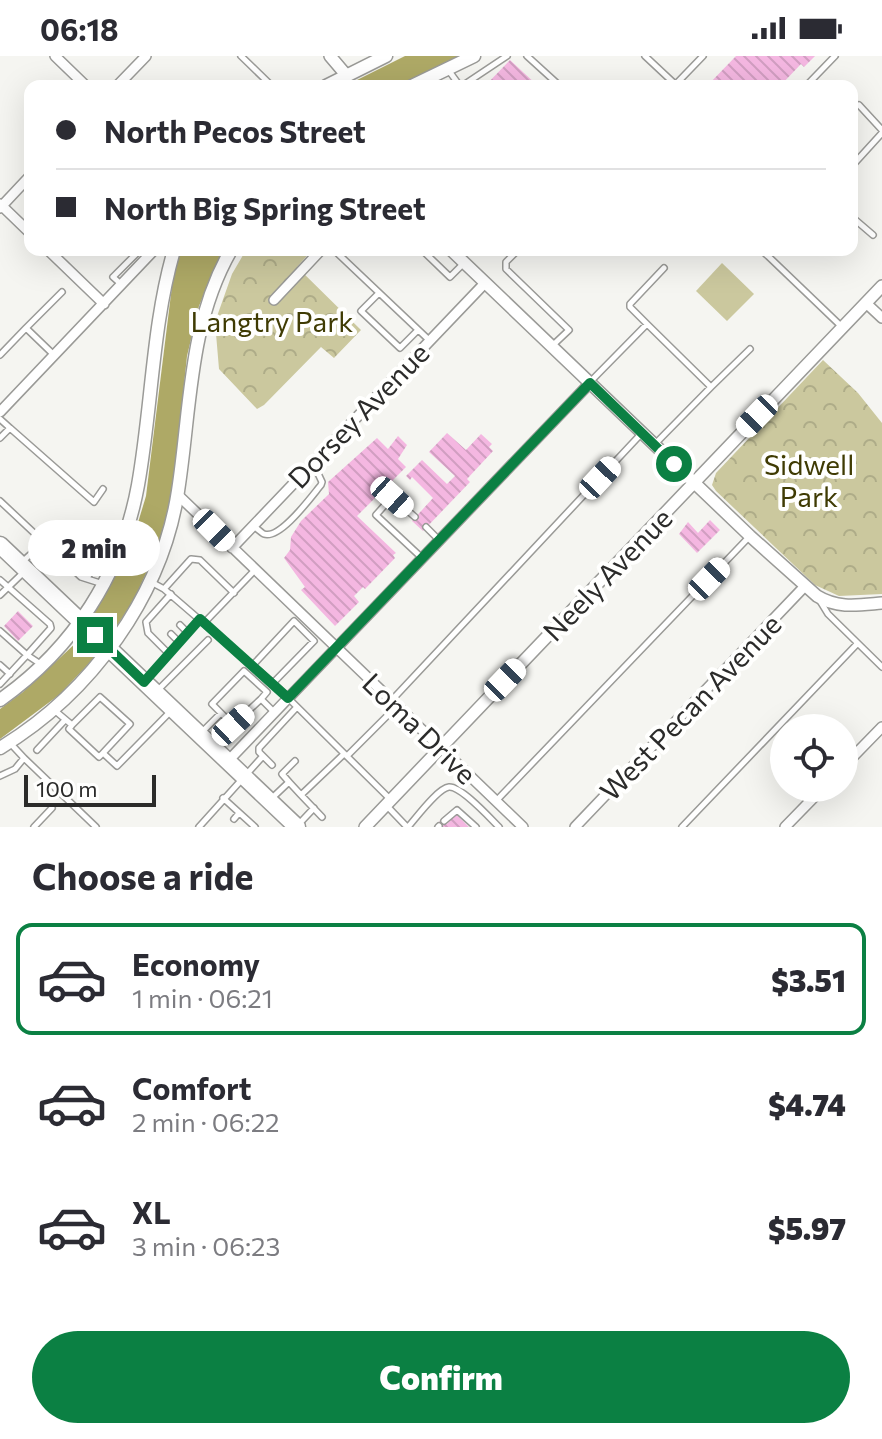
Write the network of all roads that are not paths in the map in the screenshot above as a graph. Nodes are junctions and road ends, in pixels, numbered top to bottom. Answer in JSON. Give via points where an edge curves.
{"nodes":[{"id":1,"x":55,"y":56,"type":"edge"},
{"id":2,"x":146,"y":56,"type":"edge"},
{"id":3,"x":241,"y":56,"type":"edge"},
{"id":4,"x":330,"y":56,"type":"edge"},
{"id":5,"x":386,"y":56,"type":"edge"},
{"id":6,"x":474,"y":56,"type":"edge"},
{"id":7,"x":507,"y":56,"type":"edge"},
{"id":8,"x":527,"y":56,"type":"edge"},
{"id":9,"x":645,"y":56,"type":"edge"},
{"id":10,"x":688,"y":56,"type":"edge"},
{"id":11,"x":703,"y":56,"type":"edge"},
{"id":12,"x":835,"y":56,"type":"edge"},
{"id":13,"x":696,"y":63,"type":"junction"},
{"id":14,"x":447,"y":69,"type":"junction"},
{"id":15,"x":347,"y":76,"type":"junction"},
{"id":16,"x":80,"y":80,"type":"edge"},
{"id":17,"x":123,"y":80,"type":"edge"},
{"id":18,"x":266,"y":80,"type":"edge"},
{"id":19,"x":339,"y":80,"type":"edge"},
{"id":20,"x":424,"y":80,"type":"edge"},
{"id":21,"x":456,"y":80,"type":"edge"},
{"id":22,"x":470,"y":80,"type":"edge"},
{"id":23,"x":553,"y":80,"type":"edge"},
{"id":24,"x":670,"y":80,"type":"edge"},
{"id":25,"x":680,"y":80,"type":"edge"},
{"id":26,"x":812,"y":80,"type":"edge"},
{"id":27,"x":859,"y":105,"type":"dead end"},
{"id":28,"x":882,"y":131,"type":"edge"},
{"id":29,"x":858,"y":159,"type":"edge"},
{"id":30,"x":24,"y":182,"type":"edge"},
{"id":31,"x":1,"y":206,"type":"edge"},
{"id":32,"x":858,"y":222,"type":"edge"},
{"id":33,"x":24,"y":227,"type":"edge"},
{"id":34,"x":873,"y":235,"type":"dead end"},
{"id":35,"x":54,"y":256,"type":"edge"},
{"id":36,"x":139,"y":256,"type":"edge"},
{"id":37,"x":143,"y":256,"type":"edge"},
{"id":38,"x":172,"y":256,"type":"edge"},
{"id":39,"x":228,"y":256,"type":"edge"},
{"id":40,"x":315,"y":256,"type":"edge"},
{"id":41,"x":340,"y":256,"type":"edge"},
{"id":42,"x":428,"y":256,"type":"edge"},
{"id":43,"x":458,"y":256,"type":"edge"},
{"id":44,"x":512,"y":256,"type":"edge"},
{"id":45,"x":768,"y":256,"type":"edge"},
{"id":46,"x":138,"y":259,"type":"junction"},
{"id":47,"x":464,"y":262,"type":"junction"},
{"id":48,"x":664,"y":268,"type":"dead end"},
{"id":49,"x":485,"y":283,"type":"junction"},
{"id":50,"x":882,"y":286,"type":"edge"},
{"id":51,"x":62,"y":292,"type":"dead end"},
{"id":52,"x":379,"y":293,"type":"junction"},
{"id":53,"x":274,"y":300,"type":"dead end"},
{"id":54,"x":866,"y":303,"type":"junction"},
{"id":55,"x":104,"y":304,"type":"junction"},
{"id":56,"x":882,"y":318,"type":"edge"},
{"id":57,"x":647,"y":324,"type":"junction"},
{"id":58,"x":842,"y":327,"type":"junction"},
{"id":59,"x":26,"y":328,"type":"junction"},
{"id":60,"x":418,"y":330,"type":"junction"},
{"id":61,"x":430,"y":341,"type":"junction"},
{"id":62,"x":551,"y":346,"type":"junction"},
{"id":63,"x":750,"y":349,"type":"dead end"},
{"id":64,"x":0,"y":355,"type":"edge"},
{"id":65,"x":55,"y":355,"type":"junction"},
{"id":66,"x":590,"y":383,"type":"junction"},
{"id":67,"x":711,"y":387,"type":"junction"},
{"id":68,"x":1,"y":408,"type":"edge"},
{"id":69,"x":0,"y":419,"type":"edge"},
{"id":70,"x":10,"y":428,"type":"junction"},
{"id":71,"x":642,"y":433,"type":"junction"},
{"id":72,"x":0,"y":438,"type":"edge"},
{"id":73,"x":654,"y":445,"type":"junction"},
{"id":74,"x":313,"y":463,"type":"junction"},
{"id":75,"x":694,"y":482,"type":"junction"},
{"id":76,"x":103,"y":489,"type":"dead end"},
{"id":77,"x":178,"y":495,"type":"junction"},
{"id":78,"x":0,"y":501,"type":"edge"},
{"id":79,"x":415,"y":517,"type":"dead end"},
{"id":80,"x":253,"y":525,"type":"junction"},
{"id":81,"x":426,"y":527,"type":"dead end"},
{"id":82,"x":750,"y":536,"type":"junction"},
{"id":83,"x":439,"y":540,"type":"junction"},
{"id":84,"x":111,"y":541,"type":"dead end"},
{"id":85,"x":44,"y":542,"type":"junction"},
{"id":86,"x":0,"y":545,"type":"edge"},
{"id":87,"x":232,"y":548,"type":"junction"},
{"id":88,"x":422,"y":558,"type":"junction"},
{"id":89,"x":23,"y":567,"type":"junction"},
{"id":90,"x":255,"y":570,"type":"junction"},
{"id":91,"x":87,"y":578,"type":"junction"},
{"id":92,"x":0,"y":580,"type":"edge"},
{"id":93,"x":150,"y":582,"type":"junction"},
{"id":94,"x":103,"y":584,"type":"junction"},
{"id":95,"x":805,"y":586,"type":"junction"},
{"id":96,"x":8,"y":587,"type":"junction"},
{"id":97,"x":164,"y":589,"type":"junction"},
{"id":98,"x":234,"y":593,"type":"junction"},
{"id":99,"x":171,"y":594,"type":"junction"},
{"id":100,"x":0,"y":595,"type":"edge"},
{"id":101,"x":817,"y":596,"type":"junction"},
{"id":102,"x":882,"y":603,"type":"edge"},
{"id":103,"x":159,"y":607,"type":"junction"},
{"id":104,"x":167,"y":614,"type":"dead end"},
{"id":105,"x":151,"y":616,"type":"junction"},
{"id":106,"x":202,"y":621,"type":"junction"},
{"id":107,"x":81,"y":622,"type":"junction"},
{"id":108,"x":159,"y":623,"type":"dead end"},
{"id":109,"x":180,"y":625,"type":"dead end"},
{"id":110,"x":0,"y":631,"type":"edge"},
{"id":111,"x":188,"y":633,"type":"junction"},
{"id":112,"x":171,"y":634,"type":"dead end"},
{"id":113,"x":208,"y":640,"type":"dead end"},
{"id":114,"x":179,"y":642,"type":"junction"},
{"id":115,"x":857,"y":644,"type":"junction"},
{"id":116,"x":336,"y":648,"type":"junction"},
{"id":117,"x":109,"y":649,"type":"junction"},
{"id":118,"x":168,"y":653,"type":"junction"},
{"id":119,"x":27,"y":655,"type":"junction"},
{"id":120,"x":0,"y":665,"type":"edge"},
{"id":121,"x":43,"y":665,"type":"junction"},
{"id":122,"x":253,"y":665,"type":"junction"},
{"id":123,"x":882,"y":667,"type":"edge"},
{"id":124,"x":10,"y":674,"type":"junction"},
{"id":125,"x":273,"y":683,"type":"junction"},
{"id":126,"x":0,"y":684,"type":"edge"},
{"id":127,"x":150,"y":687,"type":"junction"},
{"id":128,"x":288,"y":698,"type":"junction"},
{"id":129,"x":261,"y":699,"type":"junction"},
{"id":130,"x":0,"y":700,"type":"edge"},
{"id":131,"x":394,"y":703,"type":"junction"},
{"id":132,"x":297,"y":707,"type":"junction"},
{"id":133,"x":53,"y":709,"type":"junction"},
{"id":134,"x":173,"y":709,"type":"junction"},
{"id":135,"x":275,"y":712,"type":"junction"},
{"id":136,"x":221,"y":713,"type":"junction"},
{"id":137,"x":65,"y":720,"type":"junction"},
{"id":138,"x":72,"y":725,"type":"junction"},
{"id":139,"x":882,"y":727,"type":"edge"},
{"id":140,"x":200,"y":735,"type":"junction"},
{"id":141,"x":4,"y":745,"type":"edge"},
{"id":142,"x":441,"y":748,"type":"junction"},
{"id":143,"x":37,"y":750,"type":"dead end"},
{"id":144,"x":858,"y":752,"type":"edge"},
{"id":145,"x":103,"y":753,"type":"junction"},
{"id":146,"x":345,"y":755,"type":"junction"},
{"id":147,"x":263,"y":756,"type":"junction"},
{"id":148,"x":24,"y":758,"type":"junction"},
{"id":149,"x":228,"y":761,"type":"junction"},
{"id":150,"x":295,"y":761,"type":"dead end"},
{"id":151,"x":272,"y":765,"type":"dead end"},
{"id":152,"x":0,"y":776,"type":"edge"},
{"id":153,"x":244,"y":776,"type":"junction"},
{"id":154,"x":289,"y":782,"type":"junction"},
{"id":155,"x":301,"y":795,"type":"junction"},
{"id":156,"x":223,"y":798,"type":"junction"},
{"id":157,"x":269,"y":801,"type":"junction"},
{"id":158,"x":496,"y":801,"type":"junction"},
{"id":159,"x":809,"y":802,"type":"edge"},
{"id":160,"x":388,"y":803,"type":"junction"},
{"id":161,"x":52,"y":808,"type":"dead end"},
{"id":162,"x":314,"y":808,"type":"junction"},
{"id":163,"x":239,"y":813,"type":"junction"},
{"id":164,"x":322,"y":817,"type":"dead end"},
{"id":165,"x":234,"y":819,"type":"dead end"},
{"id":166,"x":245,"y":823,"type":"edge"},
{"id":167,"x":290,"y":825,"type":"edge"},
{"id":168,"x":441,"y":825,"type":"edge"},
{"id":169,"x":34,"y":827,"type":"edge"},
{"id":170,"x":96,"y":827,"type":"edge"},
{"id":171,"x":198,"y":827,"type":"edge"},
{"id":172,"x":255,"y":827,"type":"edge"},
{"id":173,"x":365,"y":827,"type":"edge"},
{"id":174,"x":408,"y":827,"type":"edge"},
{"id":175,"x":476,"y":827,"type":"edge"},
{"id":176,"x":499,"y":827,"type":"edge"},
{"id":177,"x":523,"y":827,"type":"edge"},
{"id":178,"x":575,"y":827,"type":"edge"},
{"id":179,"x":682,"y":827,"type":"edge"},
{"id":180,"x":785,"y":827,"type":"edge"}],
"edges":[{"from":1,"to":16,"type":"street"},
{"from":2,"to":17,"type":"street"},
{"from":3,"to":18,"type":"lane"},
{"from":4,"to":15,"type":"street"},
{"from":5,"to":15,"type":"main road"},
{"from":6,"to":14,"type":"main road"},
{"from":7,"to":22,"type":"lane"},
{"from":8,"to":23,"type":"lane"},
{"from":9,"to":24,"type":"lane"},
{"from":10,"to":13,"type":"lane"},
{"from":11,"to":13,"type":"lane"},
{"from":12,"to":26,"type":"lane"},
{"from":13,"to":25,"type":"lane"},
{"from":14,"to":20,"type":"main road"},
{"from":14,"to":21,"type":"lane"},
{"from":15,"to":19,"type":"main road"},
{"from":27,"to":28,"type":"lane"},
{"from":28,"to":29,"type":"lane"},
{"from":30,"to":31,"type":"street"},
{"from":31,"to":33,"type":"street"},
{"from":32,"to":34,"type":"lane"},
{"from":35,"to":55,"type":"street"},
{"from":36,"to":46,"type":"lane"},
{"from":37,"to":46,"type":"street"},
{"from":38,"to":94,"type":"main road","via":[[162,295],[134,505]]},
{"from":39,"to":77,"type":"main road","via":[[212,288],[195,348]]},
{"from":40,"to":53,"type":"street"},
{"from":41,"to":52,"type":"lane"},
{"from":42,"to":47,"type":"lane","via":[[450,277]]},
{"from":43,"to":47,"type":"street"},
{"from":44,"to":62,"type":"lane","via":[[506,269],[569,330]]},
{"from":45,"to":58,"type":"lane"},
{"from":46,"to":55,"type":"street"},
{"from":47,"to":49,"type":"street"},
{"from":48,"to":57,"type":"lane","via":[[630,304]]},
{"from":49,"to":61,"type":"street","name":"Dorsey Avenue"},
{"from":49,"to":62,"type":"street"},
{"from":50,"to":54,"type":"street","name":"Neely Avenue"},
{"from":51,"to":59,"type":"lane"},
{"from":52,"to":60,"type":"lane"},
{"from":52,"to":60,"type":"lane","via":[[361,311],[400,348]]},
{"from":54,"to":56,"type":"street"},
{"from":54,"to":58,"type":"street","name":"Neely Avenue"},
{"from":55,"to":65,"type":"street"},
{"from":57,"to":66,"type":"lane"},
{"from":57,"to":67,"type":"lane"},
{"from":58,"to":75,"type":"street","name":"Neely Avenue"},
{"from":59,"to":64,"type":"lane"},
{"from":59,"to":65,"type":"lane"},
{"from":60,"to":61,"type":"lane"},
{"from":61,"to":74,"type":"street","name":"Dorsey Avenue"},
{"from":62,"to":66,"type":"street"},
{"from":63,"to":67,"type":"lane"},
{"from":65,"to":68,"type":"street"},
{"from":66,"to":71,"type":"street"},
{"from":66,"to":83,"type":"street"},
{"from":67,"to":73,"type":"lane"},
{"from":69,"to":70,"type":"lane"},
{"from":70,"to":72,"type":"lane"},
{"from":70,"to":76,"type":"lane","via":[[94,502]]},
{"from":71,"to":73,"type":"street"},
{"from":71,"to":131,"type":"lane"},
{"from":73,"to":75,"type":"street"},
{"from":74,"to":80,"type":"street","name":"Dorsey Avenue"},
{"from":74,"to":80,"type":"lane","via":[[321,485],[284,528],[269,535]]},
{"from":75,"to":82,"type":"street"},
{"from":75,"to":142,"type":"street","name":"Neely Avenue"},
{"from":77,"to":87,"type":"street","name":"Loma Drive"},
{"from":77,"to":93,"type":"main road"},
{"from":78,"to":85,"type":"lane"},
{"from":79,"to":88,"type":"lane","via":[[392,497],[376,515]]},
{"from":80,"to":87,"type":"street","name":"Dorsey Avenue"},
{"from":81,"to":83,"type":"lane"},
{"from":82,"to":95,"type":"street"},
{"from":82,"to":158,"type":"lane"},
{"from":83,"to":88,"type":"street"},
{"from":84,"to":91,"type":"lane"},
{"from":85,"to":89,"type":"lane"},
{"from":85,"to":91,"type":"lane"},
{"from":86,"to":89,"type":"highway"},
{"from":87,"to":90,"type":"street","name":"Loma Drive"},
{"from":88,"to":116,"type":"street"},
{"from":89,"to":96,"type":"lane"},
{"from":89,"to":107,"type":"highway"},
{"from":90,"to":98,"type":"lane"},
{"from":90,"to":116,"type":"street","name":"Loma Drive"},
{"from":91,"to":94,"type":"lane"},
{"from":92,"to":96,"type":"lane"},
{"from":93,"to":97,"type":"lane"},
{"from":93,"to":117,"type":"main road"},
{"from":94,"to":107,"type":"main road"},
{"from":95,"to":101,"type":"street"},
{"from":95,"to":178,"type":"street","name":"West Pecan Avenue"},
{"from":96,"to":100,"type":"lane"},
{"from":96,"to":119,"type":"lane","via":[[51,628]]},
{"from":97,"to":98,"type":"lane","via":[[191,559],[200,560]]},
{"from":97,"to":99,"type":"lane"},
{"from":98,"to":106,"type":"lane"},
{"from":99,"to":103,"type":"lane"},
{"from":99,"to":106,"type":"lane"},
{"from":101,"to":102,"type":"street","via":[[846,606]]},
{"from":101,"to":115,"type":"lane"},
{"from":103,"to":104,"type":"lane"},
{"from":103,"to":105,"type":"lane"},
{"from":105,"to":108,"type":"lane"},
{"from":105,"to":118,"type":"lane","via":[[148,633]]},
{"from":106,"to":111,"type":"lane"},
{"from":106,"to":122,"type":"lane"},
{"from":107,"to":117,"type":"highway"},
{"from":107,"to":121,"type":"main road"},
{"from":109,"to":111,"type":"lane"},
{"from":110,"to":119,"type":"lane"},
{"from":111,"to":114,"type":"lane"},
{"from":112,"to":114,"type":"lane"},
{"from":113,"to":127,"type":"lane"},
{"from":114,"to":118,"type":"lane"},
{"from":115,"to":123,"type":"lane"},
{"from":115,"to":179,"type":"lane"},
{"from":116,"to":128,"type":"street"},
{"from":116,"to":131,"type":"street","name":"Loma Drive"},
{"from":117,"to":127,"type":"highway"},
{"from":117,"to":133,"type":"main road"},
{"from":118,"to":127,"type":"lane"},
{"from":119,"to":121,"type":"lane"},
{"from":119,"to":124,"type":"lane"},
{"from":120,"to":124,"type":"lane"},
{"from":121,"to":130,"type":"main road"},
{"from":122,"to":125,"type":"lane"},
{"from":122,"to":125,"type":"lane","via":[[294,621],[314,641]]},
{"from":124,"to":126,"type":"lane"},
{"from":125,"to":128,"type":"lane"},
{"from":127,"to":134,"type":"highway"},
{"from":128,"to":132,"type":"lane"},
{"from":128,"to":135,"type":"street"},
{"from":129,"to":135,"type":"lane"},
{"from":129,"to":136,"type":"lane","via":[[233,725]]},
{"from":129,"to":136,"type":"lane","via":[[267,692],[244,671],[212,704]]},
{"from":131,"to":142,"type":"street","name":"Loma Drive"},
{"from":131,"to":146,"type":"lane"},
{"from":132,"to":146,"type":"lane"},
{"from":132,"to":147,"type":"lane","via":[[259,748]]},
{"from":133,"to":137,"type":"lane"},
{"from":133,"to":141,"type":"main road"},
{"from":134,"to":140,"type":"highway"},
{"from":134,"to":145,"type":"lane","via":[[117,766]]},
{"from":135,"to":149,"type":"street"},
{"from":136,"to":140,"type":"lane"},
{"from":137,"to":138,"type":"lane"},
{"from":137,"to":143,"type":"lane"},
{"from":138,"to":145,"type":"lane","via":[[69,729],[99,757]]},
{"from":138,"to":145,"type":"lane","via":[[100,697],[130,724]]},
{"from":139,"to":144,"type":"street"},
{"from":140,"to":149,"type":"highway"},
{"from":141,"to":148,"type":"lane"},
{"from":142,"to":158,"type":"street","name":"Loma Drive"},
{"from":142,"to":160,"type":"street","name":"Neely Avenue"},
{"from":146,"to":155,"type":"lane"},
{"from":146,"to":160,"type":"lane"},
{"from":147,"to":151,"type":"lane"},
{"from":147,"to":153,"type":"lane"},
{"from":148,"to":152,"type":"lane"},
{"from":148,"to":170,"type":"lane"},
{"from":149,"to":153,"type":"highway"},
{"from":150,"to":154,"type":"lane","via":[[282,774]]},
{"from":153,"to":156,"type":"lane"},
{"from":153,"to":157,"type":"highway"},
{"from":154,"to":155,"type":"lane"},
{"from":154,"to":157,"type":"lane"},
{"from":155,"to":162,"type":"lane"},
{"from":156,"to":163,"type":"lane"},
{"from":156,"to":171,"type":"lane"},
{"from":157,"to":167,"type":"highway"},
{"from":158,"to":177,"type":"street","name":"Loma Drive"},
{"from":159,"to":180,"type":"street"},
{"from":160,"to":173,"type":"street","name":"Neely Avenue"},
{"from":160,"to":174,"type":"lane"},
{"from":161,"to":169,"type":"lane"},
{"from":162,"to":164,"type":"lane"},
{"from":162,"to":167,"type":"lane"},
{"from":163,"to":165,"type":"lane"},
{"from":163,"to":166,"type":"lane"},
{"from":166,"to":172,"type":"lane"},
{"from":168,"to":175,"type":"lane","via":[[457,810]]},
{"from":174,"to":176,"type":"lane","via":[[448,787]]}]}
